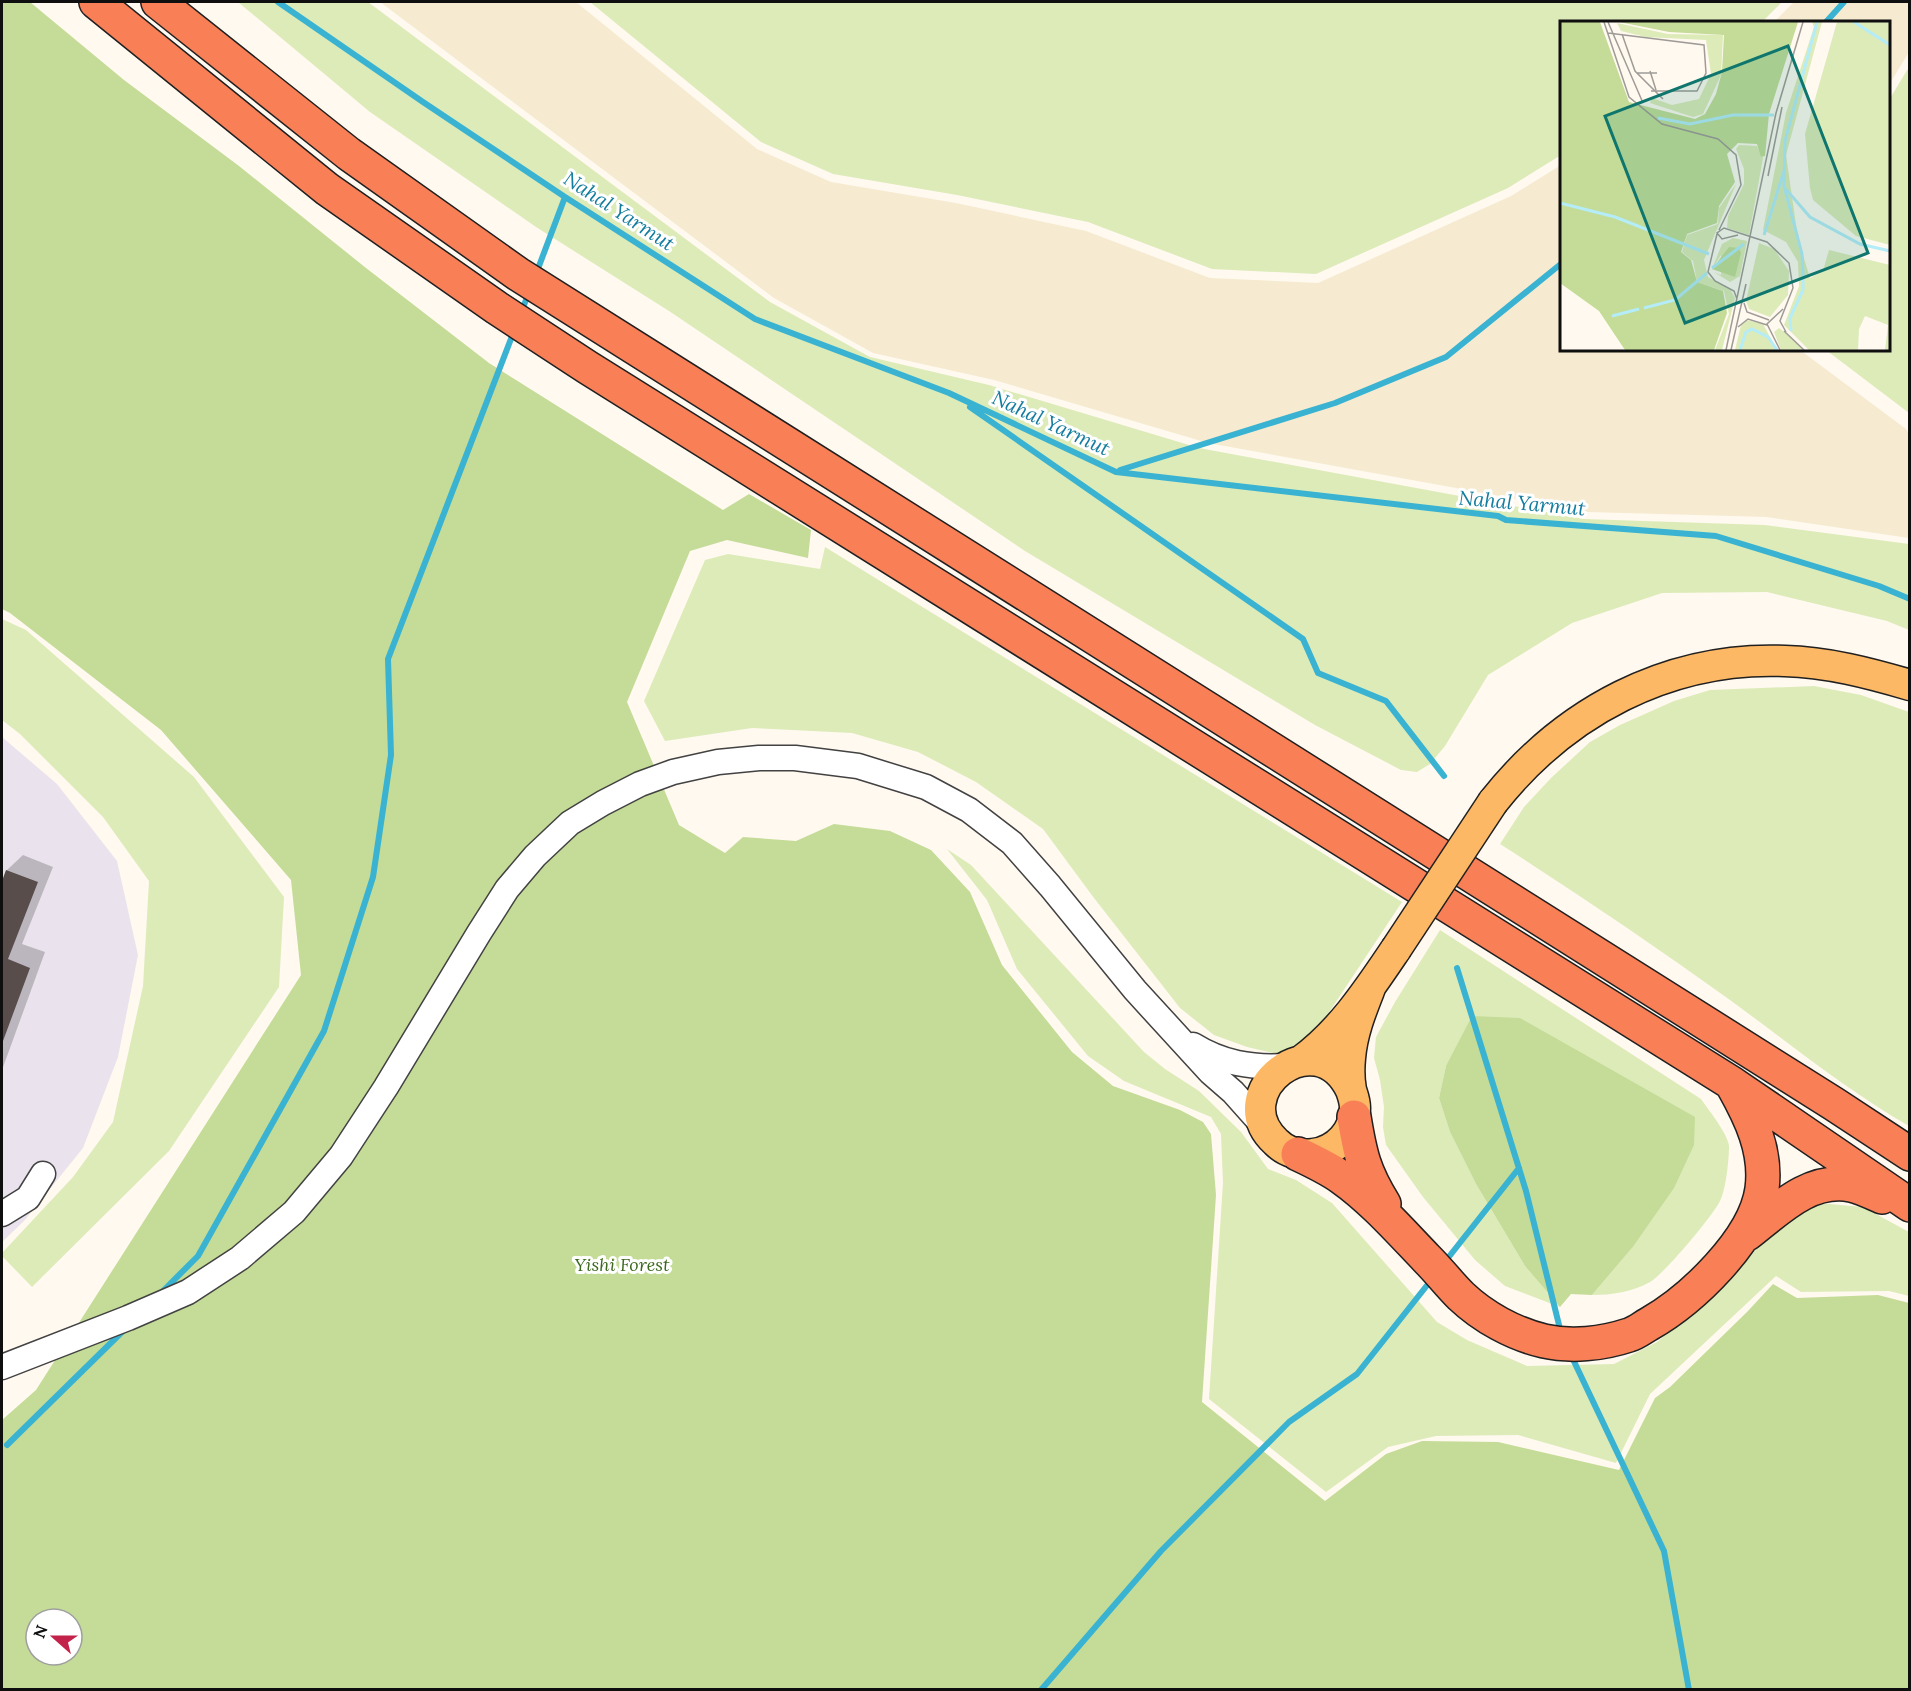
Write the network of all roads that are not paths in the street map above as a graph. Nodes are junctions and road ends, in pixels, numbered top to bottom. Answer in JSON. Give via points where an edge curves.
{"nodes":[{"id":1,"x":96,"y":2,"type":"edge"},
{"id":2,"x":158,"y":2,"type":"edge"},
{"id":3,"x":1910,"y":685,"type":"edge"},
{"id":4,"x":1370,"y":988,"type":"junction"},
{"id":5,"x":1176,"y":1033,"type":"junction"},
{"id":6,"x":1293,"y":1064,"type":"junction"},
{"id":7,"x":1732,"y":1084,"type":"junction"},
{"id":8,"x":1353,"y":1104,"type":"junction"},
{"id":9,"x":1834,"y":1104,"type":"junction"},
{"id":10,"x":1266,"y":1129,"type":"junction"},
{"id":11,"x":1910,"y":1143,"type":"edge"},
{"id":12,"x":1298,"y":1154,"type":"junction"},
{"id":13,"x":1910,"y":1154,"type":"edge"},
{"id":14,"x":43,"y":1174,"type":"dead end"},
{"id":15,"x":1910,"y":1207,"type":"edge"},
{"id":16,"x":2,"y":1214,"type":"edge"},
{"id":17,"x":1398,"y":1229,"type":"junction"},
{"id":18,"x":1741,"y":1238,"type":"junction"},
{"id":19,"x":69,"y":1341,"type":"junction"},
{"id":20,"x":2,"y":1351,"type":"edge"},
{"id":21,"x":2,"y":1367,"type":"edge"}],
"edges":[{"from":1,"to":7,"type":"highway","via":[[327,189],[497,308]]},
{"from":2,"to":9,"type":"highway","via":[[349,154],[518,274]]},
{"from":3,"to":4,"type":"main road","bridge":true,"via":[[1851,670],[1786,661],[1750,661],[1667,677],[1597,709],[1538,753],[1493,802]]},
{"from":4,"to":6,"type":"main road","via":[[1324,1042]]},
{"from":4,"to":8,"type":"main road","via":[[1351,1046]]},
{"from":5,"to":6,"type":"street","via":[[1205,1053],[1226,1061],[1247,1066]]},
{"from":5,"to":10,"type":"street"},
{"from":5,"to":19,"type":"street","via":[[1012,843],[969,810],[926,788],[858,766],[759,758],[674,772],[603,803],[570,823],[535,856],[501,898],[341,1156],[294,1212],[240,1258],[188,1292]]},
{"from":6,"to":8,"type":"main road","via":[[1313,1061],[1329,1065],[1342,1076]]},
{"from":6,"to":10,"type":"main road","via":[[1272,1077],[1263,1092],[1260,1108]]},
{"from":7,"to":15,"type":"highway"},
{"from":7,"to":18,"type":"highway","via":[[1751,1120],[1763,1173],[1756,1209]]},
{"from":8,"to":12,"type":"main road","via":[[1348,1132],[1334,1147],[1319,1154]]},
{"from":8,"to":17,"type":"highway","via":[[1364,1167]]},
{"from":9,"to":11,"type":"highway"},
{"from":9,"to":13,"type":"highway"},
{"from":10,"to":12,"type":"main road","via":[[1279,1145]]},
{"from":12,"to":17,"type":"highway","via":[[1343,1179]]},
{"from":14,"to":16,"type":"street","via":[[28,1198]]},
{"from":15,"to":18,"type":"highway","via":[[1851,1185],[1817,1187],[1794,1197]]},
{"from":17,"to":18,"type":"highway","via":[[1461,1296],[1486,1316],[1544,1341],[1570,1344],[1631,1335],[1661,1317],[1694,1292]]},
{"from":19,"to":20,"type":"street"},
{"from":19,"to":21,"type":"street"}]}
